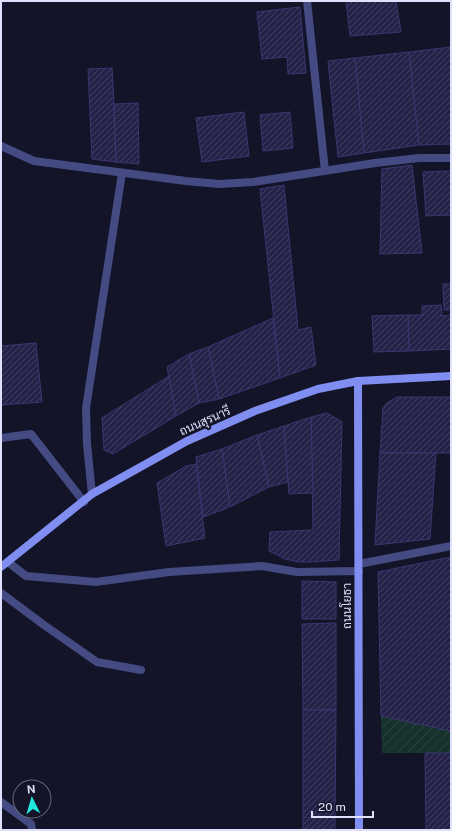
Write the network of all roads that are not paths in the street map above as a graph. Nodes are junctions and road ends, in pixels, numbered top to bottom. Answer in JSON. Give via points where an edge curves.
{"nodes":[{"id":1,"x":307,"y":1,"type":"edge"},
{"id":2,"x":1,"y":146,"type":"edge"},
{"id":3,"x":451,"y":158,"type":"edge"},
{"id":4,"x":325,"y":170,"type":"junction"},
{"id":5,"x":122,"y":173,"type":"junction"},
{"id":6,"x":451,"y":376,"type":"edge"},
{"id":7,"x":358,"y":381,"type":"junction"},
{"id":8,"x":1,"y":438,"type":"edge"},
{"id":9,"x":92,"y":494,"type":"junction"},
{"id":10,"x":84,"y":502,"type":"junction"},
{"id":11,"x":451,"y":546,"type":"edge"},
{"id":12,"x":4,"y":565,"type":"edge"},
{"id":13,"x":359,"y":567,"type":"junction"},
{"id":14,"x":1,"y":593,"type":"edge"},
{"id":15,"x":141,"y":670,"type":"dead end"},
{"id":16,"x":1,"y":802,"type":"edge"},
{"id":17,"x":32,"y":830,"type":"edge"},
{"id":18,"x":359,"y":830,"type":"edge"}],
"edges":[{"from":1,"to":4,"type":"street"},
{"from":2,"to":5,"type":"street","via":[[34,161]]},
{"from":3,"to":4,"type":"street","via":[[419,158]]},
{"from":4,"to":5,"type":"street","via":[[253,182],[219,184]]},
{"from":5,"to":9,"type":"street","via":[[86,408]]},
{"from":6,"to":7,"type":"main road","name":"ถนนสุรนารี"},
{"from":7,"to":9,"type":"main road","name":"ถนนสุรนารี","via":[[318,389],[255,411],[187,441]]},
{"from":7,"to":13,"type":"main road","name":"ถนนโยธา"},
{"from":8,"to":10,"type":"street","via":[[31,434]]},
{"from":9,"to":10,"type":"main road","name":"ถนนสุรนารี"},
{"from":10,"to":12,"type":"main road","name":"ถนนสุรนารี"},
{"from":11,"to":13,"type":"street"},
{"from":12,"to":13,"type":"street","via":[[26,576],[96,582],[169,572],[262,566],[297,572]]},
{"from":13,"to":18,"type":"main road","name":"ถนนโยธา"},
{"from":14,"to":15,"type":"street","via":[[97,662]]},
{"from":16,"to":17,"type":"street","via":[[31,824]]}]}
